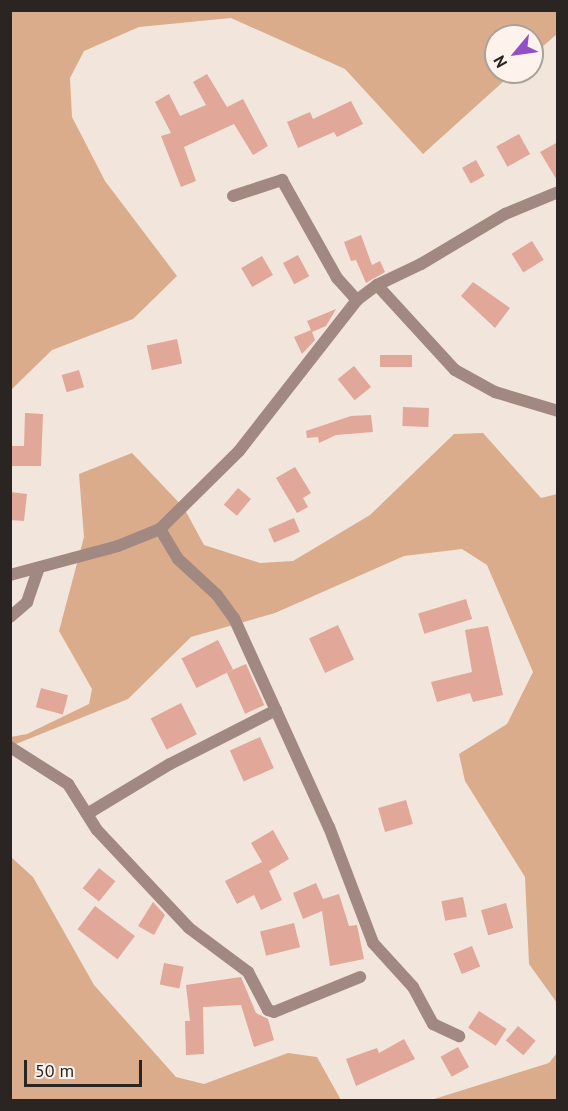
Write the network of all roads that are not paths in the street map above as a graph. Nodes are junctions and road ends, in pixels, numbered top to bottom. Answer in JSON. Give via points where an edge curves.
{"nodes":[{"id":1,"x":558,"y":192,"type":"edge"},
{"id":2,"x":233,"y":196,"type":"dead end"},
{"id":3,"x":377,"y":285,"type":"junction"},
{"id":4,"x":357,"y":300,"type":"junction"},
{"id":5,"x":558,"y":411,"type":"edge"},
{"id":6,"x":160,"y":529,"type":"junction"},
{"id":7,"x":39,"y":568,"type":"junction"},
{"id":8,"x":10,"y":575,"type":"edge"},
{"id":9,"x":10,"y":617,"type":"edge"},
{"id":10,"x":276,"y":710,"type":"junction"},
{"id":11,"x":10,"y":747,"type":"edge"},
{"id":12,"x":87,"y":814,"type":"junction"},
{"id":13,"x":360,"y":977,"type":"dead end"},
{"id":14,"x":459,"y":1036,"type":"dead end"}],
"edges":[{"from":1,"to":3,"type":"street","via":[[505,214]]},
{"from":2,"to":4,"type":"street","via":[[282,180],[337,278]]},
{"from":3,"to":4,"type":"street"},
{"from":3,"to":5,"type":"street","via":[[455,370],[495,392]]},
{"from":4,"to":6,"type":"street","via":[[239,451]]},
{"from":6,"to":7,"type":"street","via":[[118,546]]},
{"from":6,"to":10,"type":"street","via":[[178,560],[217,595],[234,618]]},
{"from":7,"to":8,"type":"street"},
{"from":7,"to":9,"type":"street","via":[[27,602]]},
{"from":10,"to":12,"type":"street","via":[[170,764]]},
{"from":10,"to":14,"type":"street","via":[[329,827],[373,943],[413,987],[433,1024]]},
{"from":11,"to":12,"type":"street","via":[[55,772],[68,784]]},
{"from":12,"to":13,"type":"street","via":[[189,928],[248,972],[268,1010],[274,1012]]}]}
